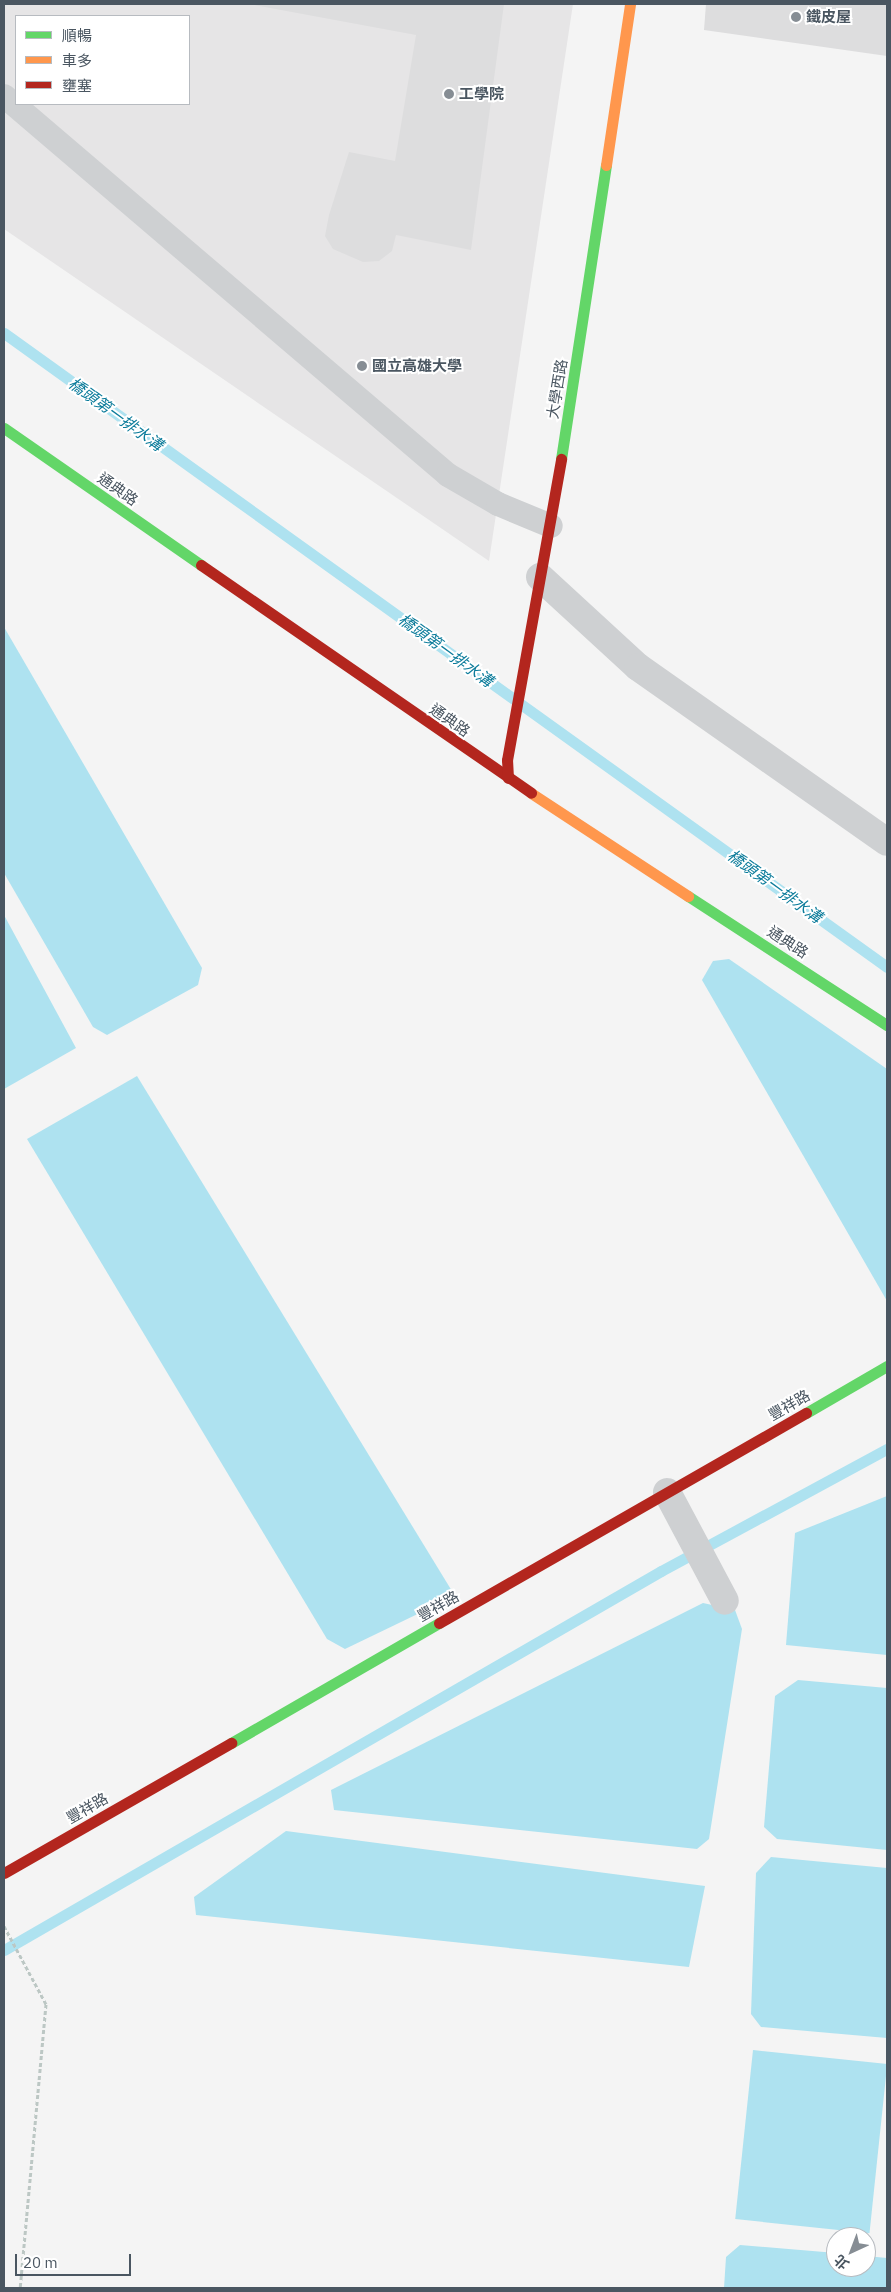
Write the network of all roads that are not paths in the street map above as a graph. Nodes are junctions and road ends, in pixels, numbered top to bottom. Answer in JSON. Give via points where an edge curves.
{"nodes":[{"id":1,"x":630,"y":4,"type":"edge"},
{"id":2,"x":4,"y":96,"type":"edge"},
{"id":3,"x":4,"y":428,"type":"edge"},
{"id":4,"x":551,"y":526,"type":"junction"},
{"id":5,"x":538,"y":585,"type":"junction"},
{"id":6,"x":508,"y":778,"type":"junction"},
{"id":7,"x":887,"y":842,"type":"edge"},
{"id":8,"x":887,"y":1025,"type":"edge"},
{"id":9,"x":887,"y":1366,"type":"edge"},
{"id":10,"x":667,"y":1492,"type":"junction"},
{"id":11,"x":725,"y":1601,"type":"dead end"},
{"id":12,"x":4,"y":1873,"type":"edge"}],
"edges":[{"from":1,"to":4,"type":"street","name":"大學西路"},
{"from":2,"to":4,"type":"lane","via":[[448,475],[498,504]]},
{"from":3,"to":6,"type":"street","name":"通典路"},
{"from":4,"to":5,"type":"street","name":"大學西路"},
{"from":5,"to":6,"type":"street","name":"大學西路","via":[[507,760]]},
{"from":5,"to":7,"type":"street","via":[[638,667]]},
{"from":6,"to":8,"type":"street","name":"通典路"},
{"from":9,"to":10,"type":"street","name":"豐祥路"},
{"from":10,"to":11,"type":"street"},
{"from":10,"to":12,"type":"street","name":"豐祥路"}]}
